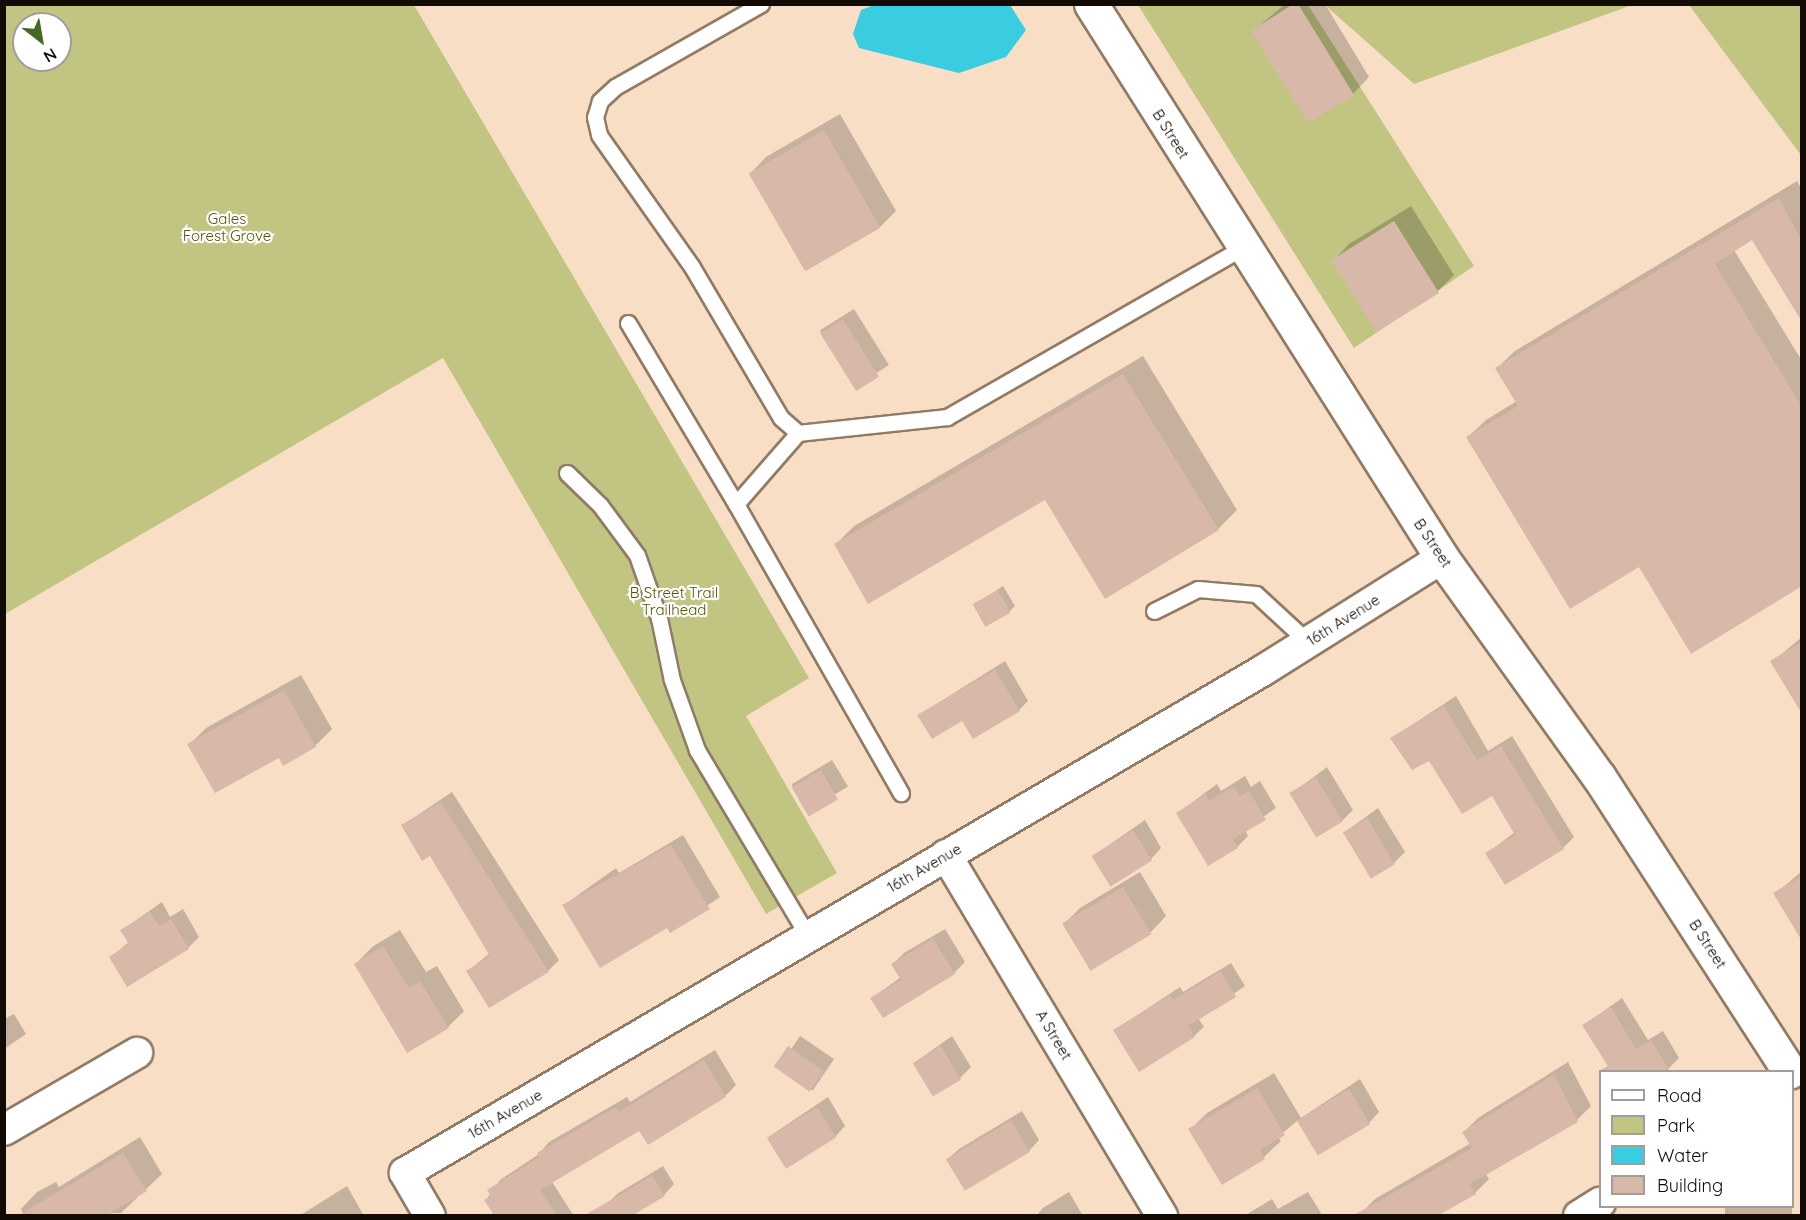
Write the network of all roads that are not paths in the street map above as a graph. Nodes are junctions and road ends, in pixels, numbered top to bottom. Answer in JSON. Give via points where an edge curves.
{"nodes":[{"id":1,"x":761,"y":4,"type":"edge"},
{"id":2,"x":1091,"y":4,"type":"edge"},
{"id":3,"x":1242,"y":248,"type":"junction"},
{"id":4,"x":628,"y":323,"type":"dead end"},
{"id":5,"x":798,"y":433,"type":"junction"},
{"id":6,"x":567,"y":473,"type":"dead end"},
{"id":7,"x":736,"y":504,"type":"junction"},
{"id":8,"x":1442,"y":558,"type":"junction"},
{"id":9,"x":1154,"y":611,"type":"dead end"},
{"id":10,"x":1308,"y":642,"type":"junction"},
{"id":11,"x":901,"y":793,"type":"dead end"},
{"id":12,"x":946,"y":855,"type":"junction"},
{"id":13,"x":808,"y":936,"type":"junction"},
{"id":14,"x":137,"y":1053,"type":"dead end"},
{"id":15,"x":1788,"y":1070,"type":"edge"},
{"id":16,"x":4,"y":1130,"type":"edge"},
{"id":17,"x":1599,"y":1204,"type":"edge"},
{"id":18,"x":430,"y":1215,"type":"edge"},
{"id":19,"x":1162,"y":1215,"type":"edge"},
{"id":20,"x":1579,"y":1215,"type":"edge"}],
"edges":[{"from":1,"to":5,"type":"lane","via":[[615,87],[600,101],[595,117],[599,135],[692,267],[781,418]]},
{"from":2,"to":3,"type":"main road","name":"B Street"},
{"from":3,"to":5,"type":"lane","via":[[947,417]]},
{"from":3,"to":8,"type":"main road","name":"B Street"},
{"from":4,"to":7,"type":"lane"},
{"from":5,"to":7,"type":"lane"},
{"from":6,"to":13,"type":"lane","via":[[600,505],[637,555],[659,618],[675,688],[698,750]]},
{"from":7,"to":11,"type":"lane"},
{"from":8,"to":10,"type":"street","name":"16th Avenue"},
{"from":8,"to":15,"type":"main road","name":"B Street","via":[[1599,777]]},
{"from":9,"to":10,"type":"lane","via":[[1198,590],[1256,594]]},
{"from":10,"to":12,"type":"street","name":"16th Avenue"},
{"from":12,"to":13,"type":"street","name":"16th Avenue"},
{"from":12,"to":19,"type":"street","name":"A Street"},
{"from":13,"to":18,"type":"street","name":"16th Avenue","via":[[405,1173]]},
{"from":14,"to":16,"type":"street"},
{"from":17,"to":20,"type":"street"}]}
